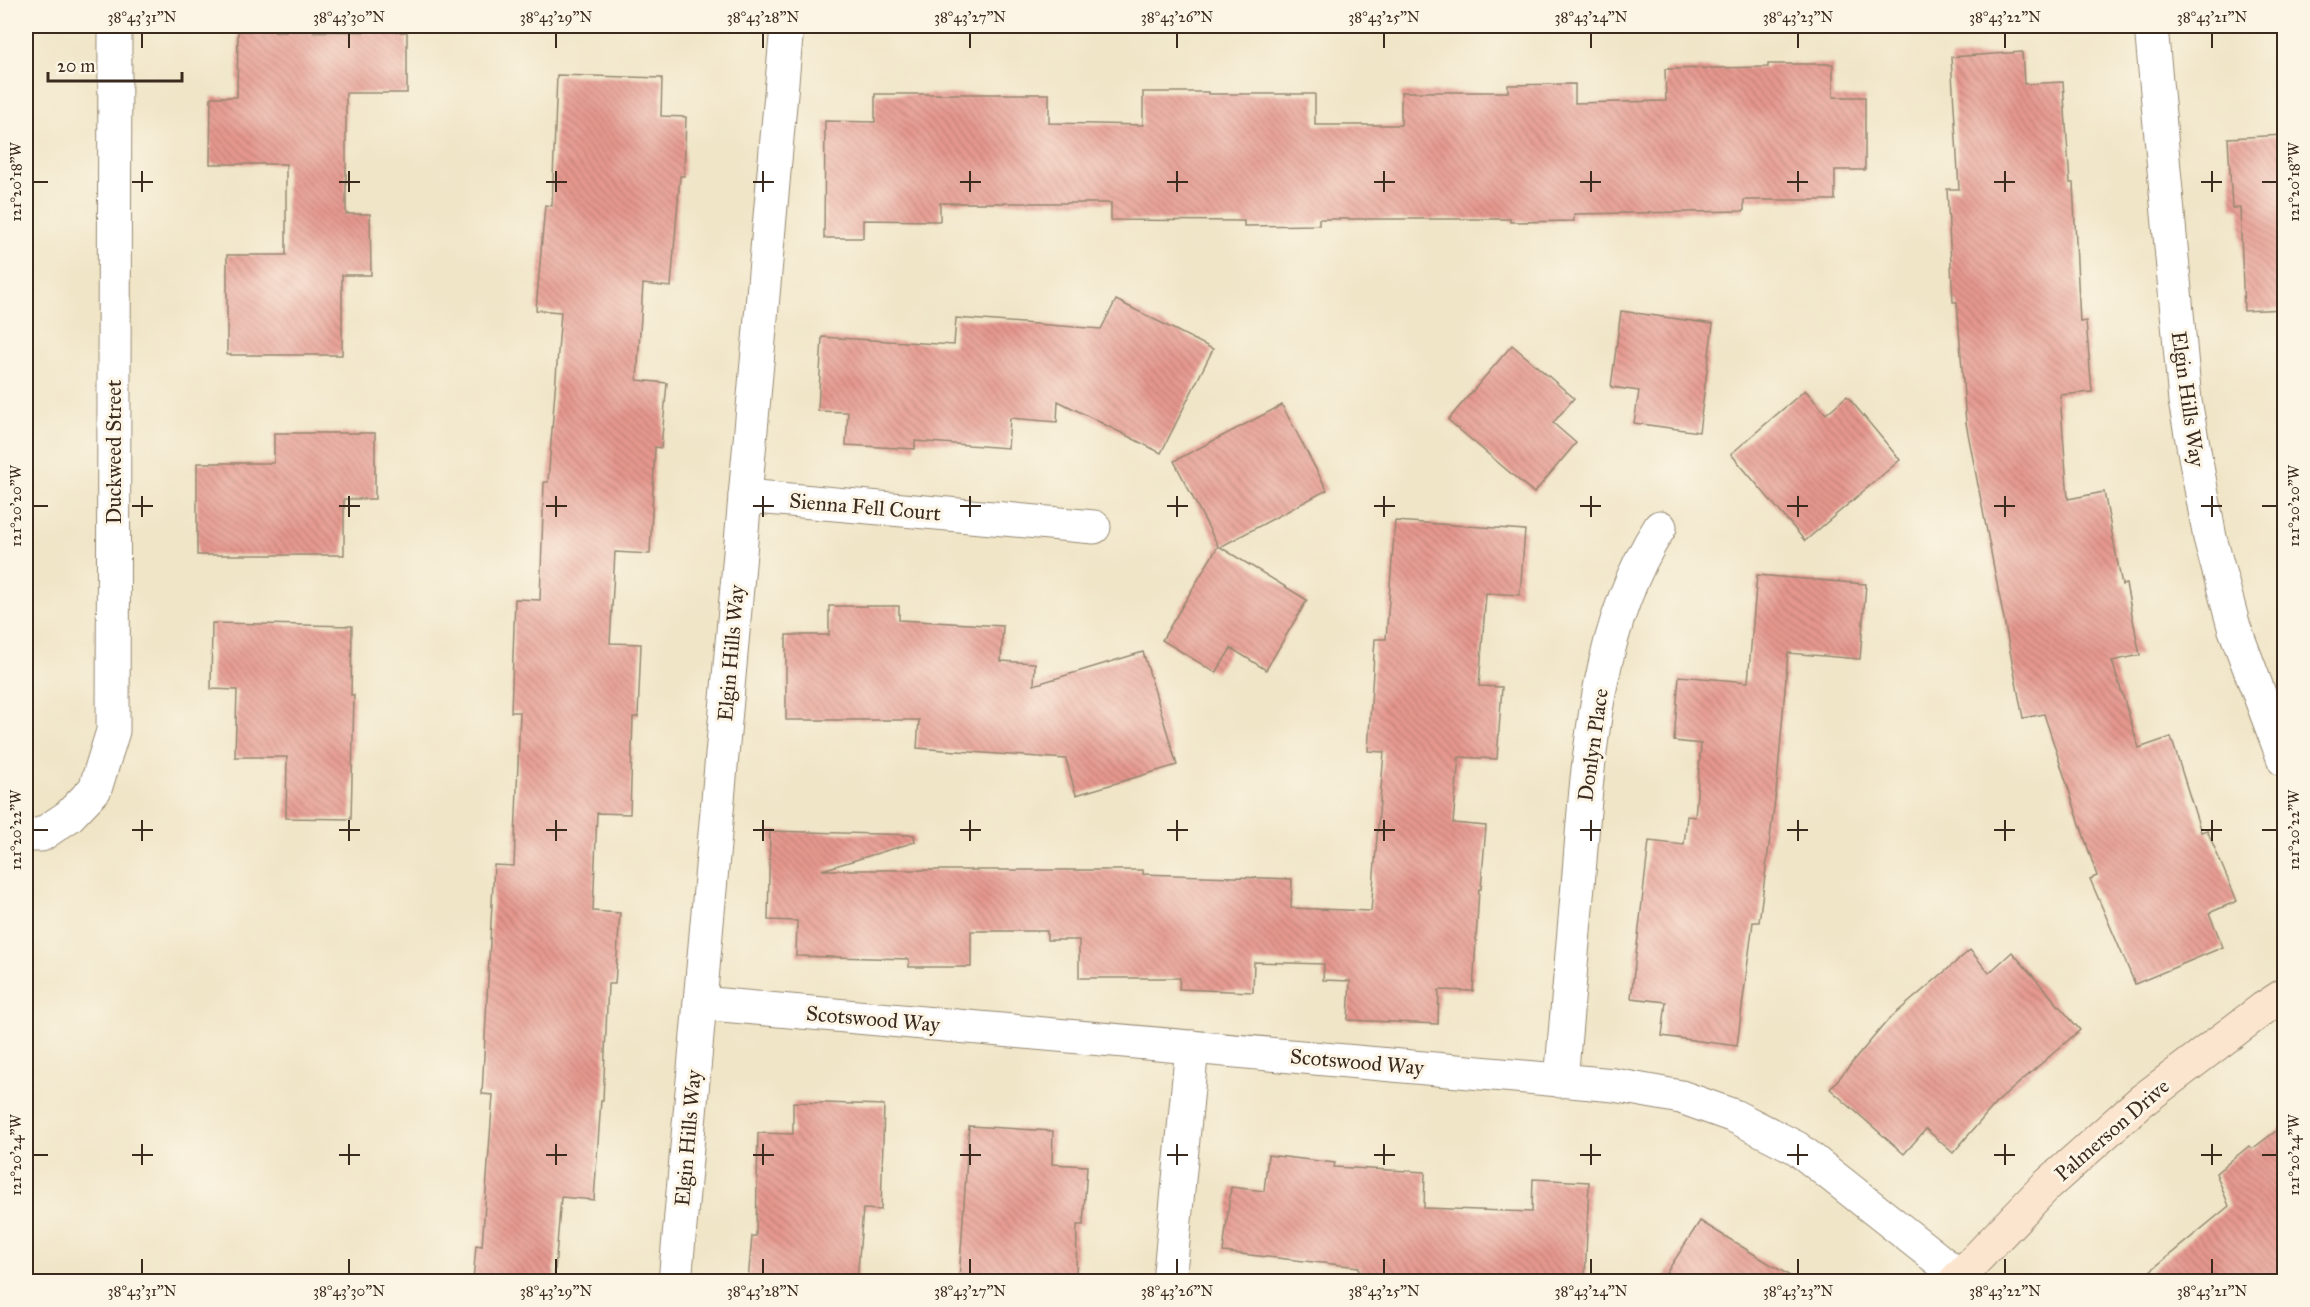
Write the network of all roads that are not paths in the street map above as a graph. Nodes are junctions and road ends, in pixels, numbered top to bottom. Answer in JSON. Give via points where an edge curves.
{"nodes":[{"id":1,"x":116,"y":26,"type":"edge"},
{"id":2,"x":787,"y":26,"type":"edge"},
{"id":3,"x":2151,"y":26,"type":"edge"},
{"id":4,"x":745,"y":496,"type":"junction"},
{"id":5,"x":1094,"y":527,"type":"dead end"},
{"id":6,"x":1660,"y":527,"type":"dead end"},
{"id":7,"x":2284,"y":760,"type":"edge"},
{"id":8,"x":26,"y":835,"type":"edge"},
{"id":9,"x":2284,"y":995,"type":"edge"},
{"id":10,"x":700,"y":1003,"type":"junction"},
{"id":11,"x":1192,"y":1047,"type":"junction"},
{"id":12,"x":1561,"y":1081,"type":"junction"},
{"id":13,"x":1956,"y":1279,"type":"edge"},
{"id":14,"x":675,"y":1281,"type":"edge"},
{"id":15,"x":1169,"y":1281,"type":"edge"}],
"edges":[{"from":1,"to":8,"type":"street","name":"Duckweed Street","via":[[113,731],[95,789],[69,816],[41,836]]},
{"from":2,"to":4,"type":"street","name":"Elgin Hills Way"},
{"from":3,"to":7,"type":"street","name":"Elgin Hills Way","via":[[2185,401],[2210,538],[2234,627]]},
{"from":4,"to":5,"type":"street","name":"Sienna Fell Court"},
{"from":4,"to":10,"type":"street","name":"Elgin Hills Way"},
{"from":6,"to":12,"type":"street","name":"Donlyn Place","via":[[1625,598],[1604,668],[1585,790]]},
{"from":9,"to":13,"type":"street","name":"Palmerson Drive","via":[[2140,1102],[2046,1186]]},
{"from":10,"to":11,"type":"street","name":"Scotswood Way"},
{"from":10,"to":14,"type":"street","name":"Elgin Hills Way"},
{"from":11,"to":12,"type":"street","name":"Scotswood Way"},
{"from":11,"to":15,"type":"street"},
{"from":12,"to":13,"type":"street","name":"Scotswood Way","via":[[1614,1085],[1681,1097],[1734,1116],[1797,1148]]}]}
